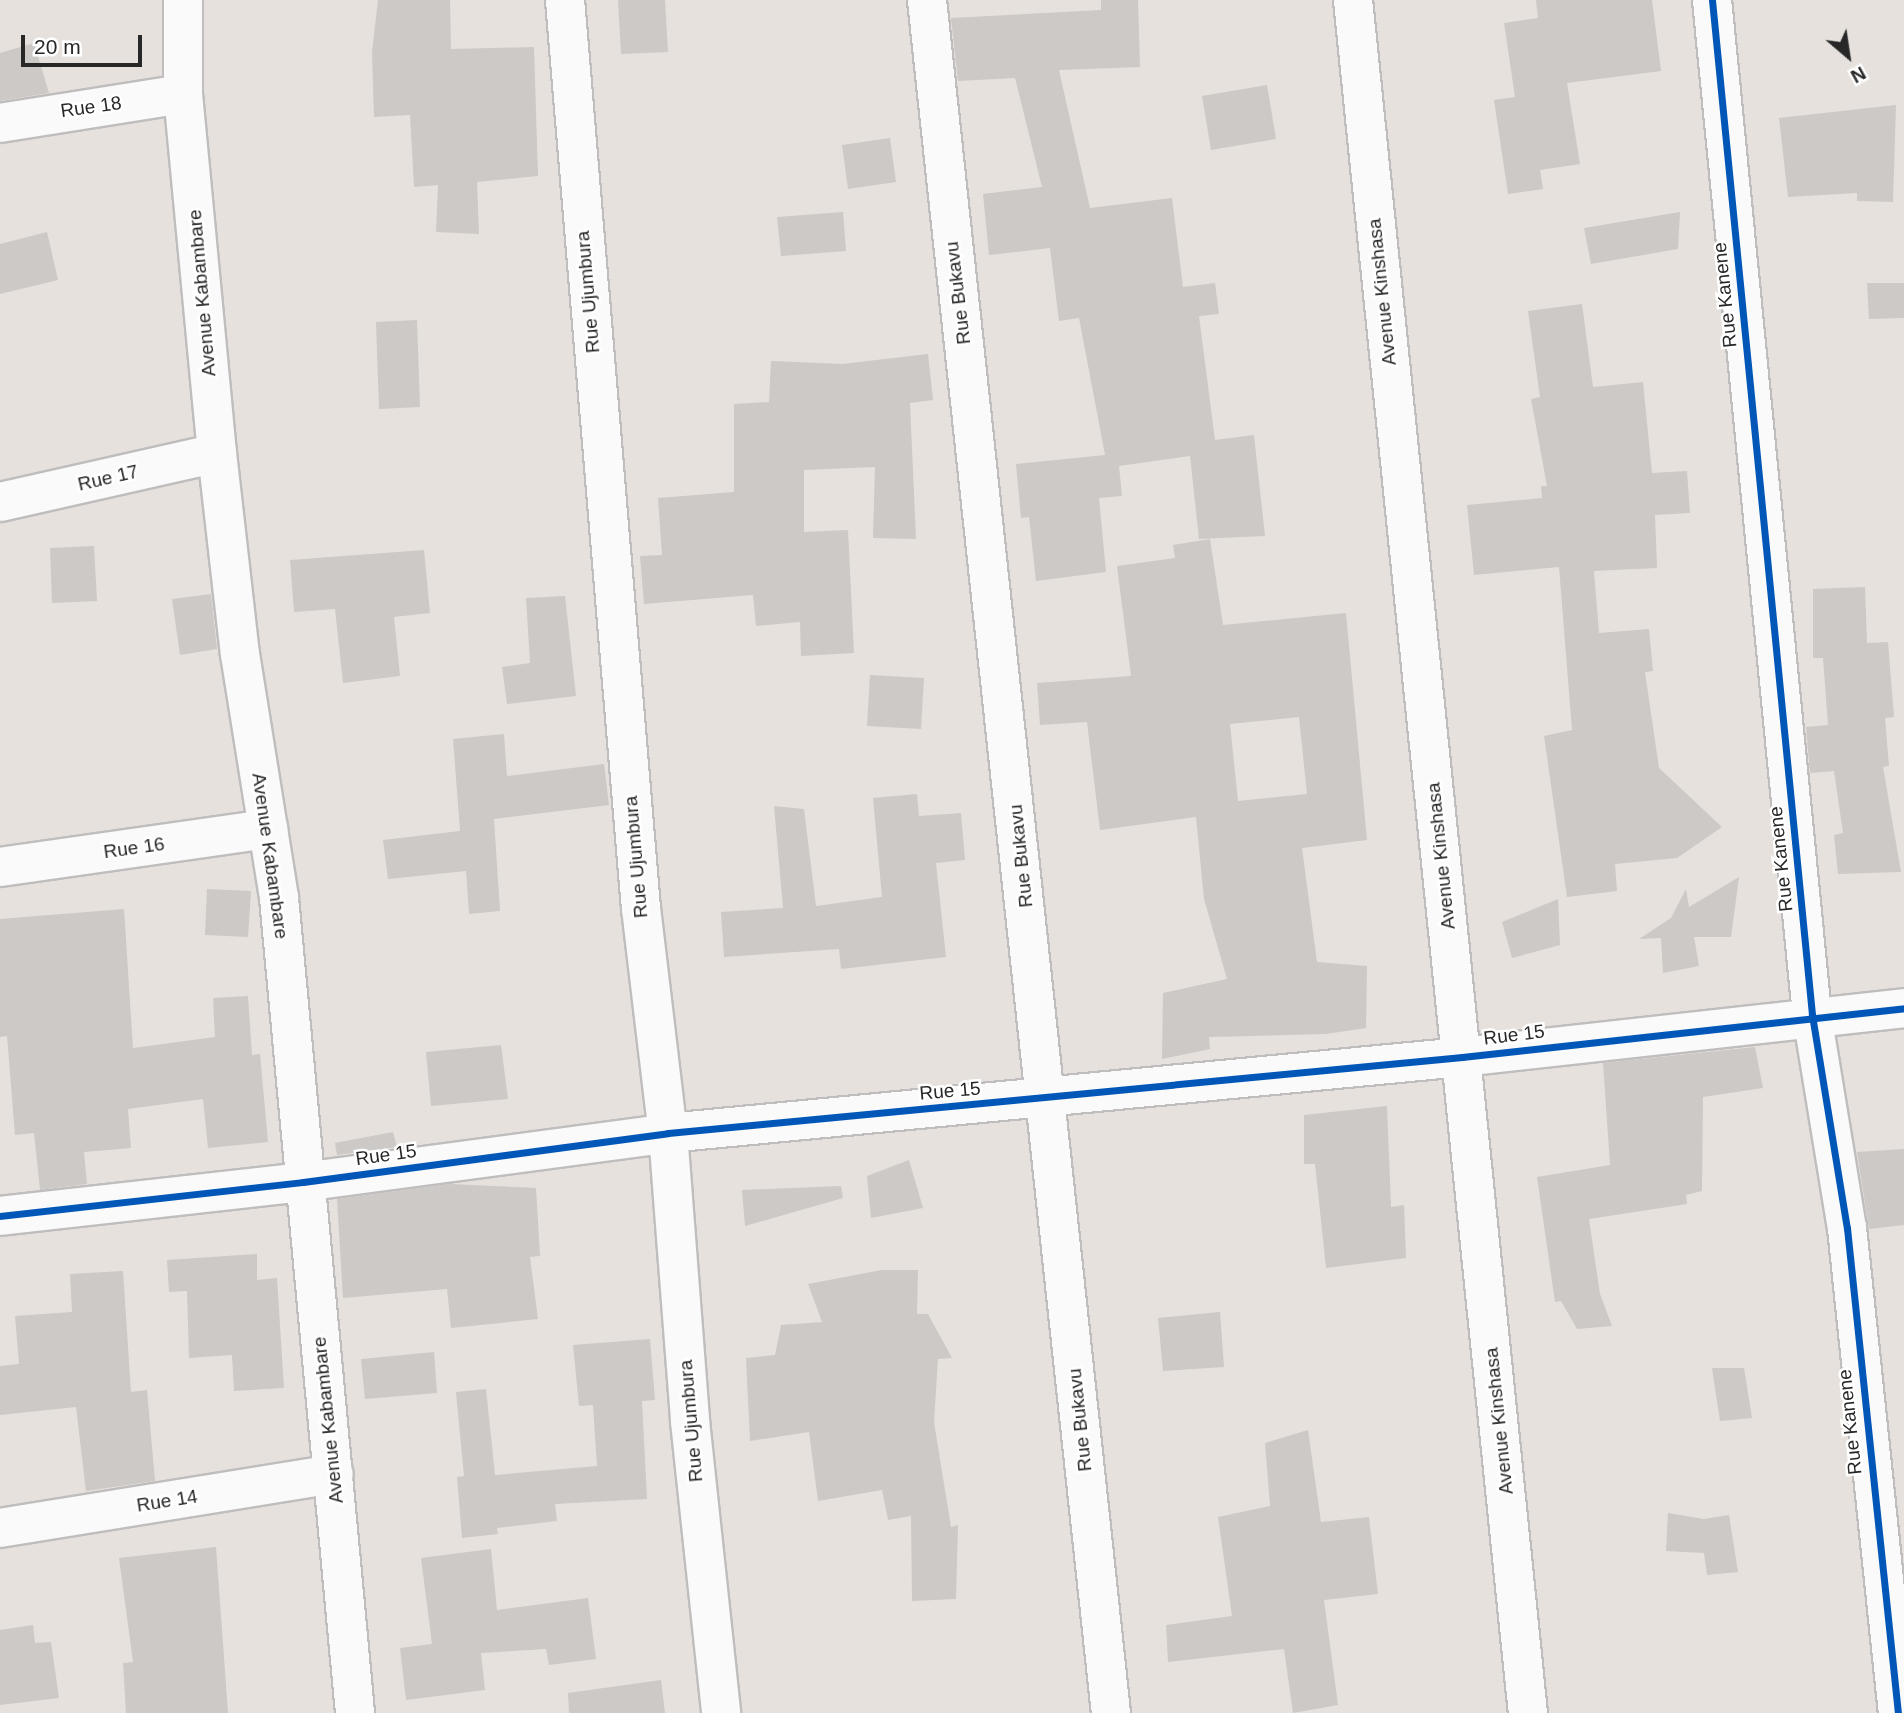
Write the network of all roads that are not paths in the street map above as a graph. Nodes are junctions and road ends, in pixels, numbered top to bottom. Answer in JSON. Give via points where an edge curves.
{"nodes":[{"id":1,"x":183,"y":0,"type":"edge"},
{"id":2,"x":565,"y":0,"type":"edge"},
{"id":3,"x":927,"y":0,"type":"edge"},
{"id":4,"x":1353,"y":0,"type":"edge"},
{"id":5,"x":1712,"y":0,"type":"edge"},
{"id":6,"x":183,"y":94,"type":"junction"},
{"id":7,"x":0,"y":122,"type":"edge"},
{"id":8,"x":217,"y":453,"type":"junction"},
{"id":9,"x":0,"y":502,"type":"edge"},
{"id":10,"x":268,"y":829,"type":"junction"},
{"id":11,"x":0,"y":867,"type":"edge"},
{"id":12,"x":1904,"y":1008,"type":"edge"},
{"id":13,"x":1812,"y":1015,"type":"junction"},
{"id":14,"x":1462,"y":1057,"type":"junction"},
{"id":15,"x":1048,"y":1098,"type":"junction"},
{"id":16,"x":668,"y":1133,"type":"junction"},
{"id":17,"x":303,"y":1182,"type":"junction"},
{"id":18,"x":0,"y":1216,"type":"edge"},
{"id":19,"x":334,"y":1474,"type":"junction"},
{"id":20,"x":0,"y":1528,"type":"edge"},
{"id":21,"x":355,"y":1713,"type":"edge"},
{"id":22,"x":721,"y":1713,"type":"edge"},
{"id":23,"x":1111,"y":1713,"type":"edge"},
{"id":24,"x":1528,"y":1713,"type":"edge"},
{"id":25,"x":1898,"y":1713,"type":"edge"}],
"edges":[{"from":1,"to":6,"type":"street","name":"Avenue Kabambare"},
{"from":2,"to":16,"type":"street","name":"Rue Ujumbura","via":[[641,908]]},
{"from":3,"to":15,"type":"street","name":"Rue Bukavu"},
{"from":4,"to":14,"type":"street","name":"Avenue Kinshasa"},
{"from":5,"to":13,"type":"street","name":"Rue Kanene"},
{"from":6,"to":7,"type":"street","name":"Rue 18"},
{"from":6,"to":8,"type":"street","name":"Avenue Kabambare"},
{"from":8,"to":9,"type":"street","name":"Rue 17"},
{"from":8,"to":10,"type":"street","name":"Avenue Kabambare","via":[[240,654]]},
{"from":10,"to":11,"type":"street","name":"Rue 16"},
{"from":10,"to":17,"type":"street","name":"Avenue Kabambare","via":[[279,898]]},
{"from":12,"to":13,"type":"street","name":"Rue 15"},
{"from":13,"to":14,"type":"street","name":"Rue 15"},
{"from":13,"to":25,"type":"street","name":"Rue Kanene","via":[[1847,1228]]},
{"from":14,"to":15,"type":"street","name":"Rue 15"},
{"from":14,"to":24,"type":"street","name":"Avenue Kinshasa"},
{"from":15,"to":16,"type":"street","name":"Rue 15"},
{"from":15,"to":23,"type":"street","name":"Rue Bukavu"},
{"from":16,"to":17,"type":"street","name":"Rue 15"},
{"from":16,"to":22,"type":"street","name":"Rue Ujumbura"},
{"from":17,"to":18,"type":"street","name":"Rue 15"},
{"from":17,"to":19,"type":"street","name":"Avenue Kabambare"},
{"from":19,"to":20,"type":"street","name":"Rue 14"},
{"from":19,"to":21,"type":"street","name":"Avenue Kabambare"}]}
